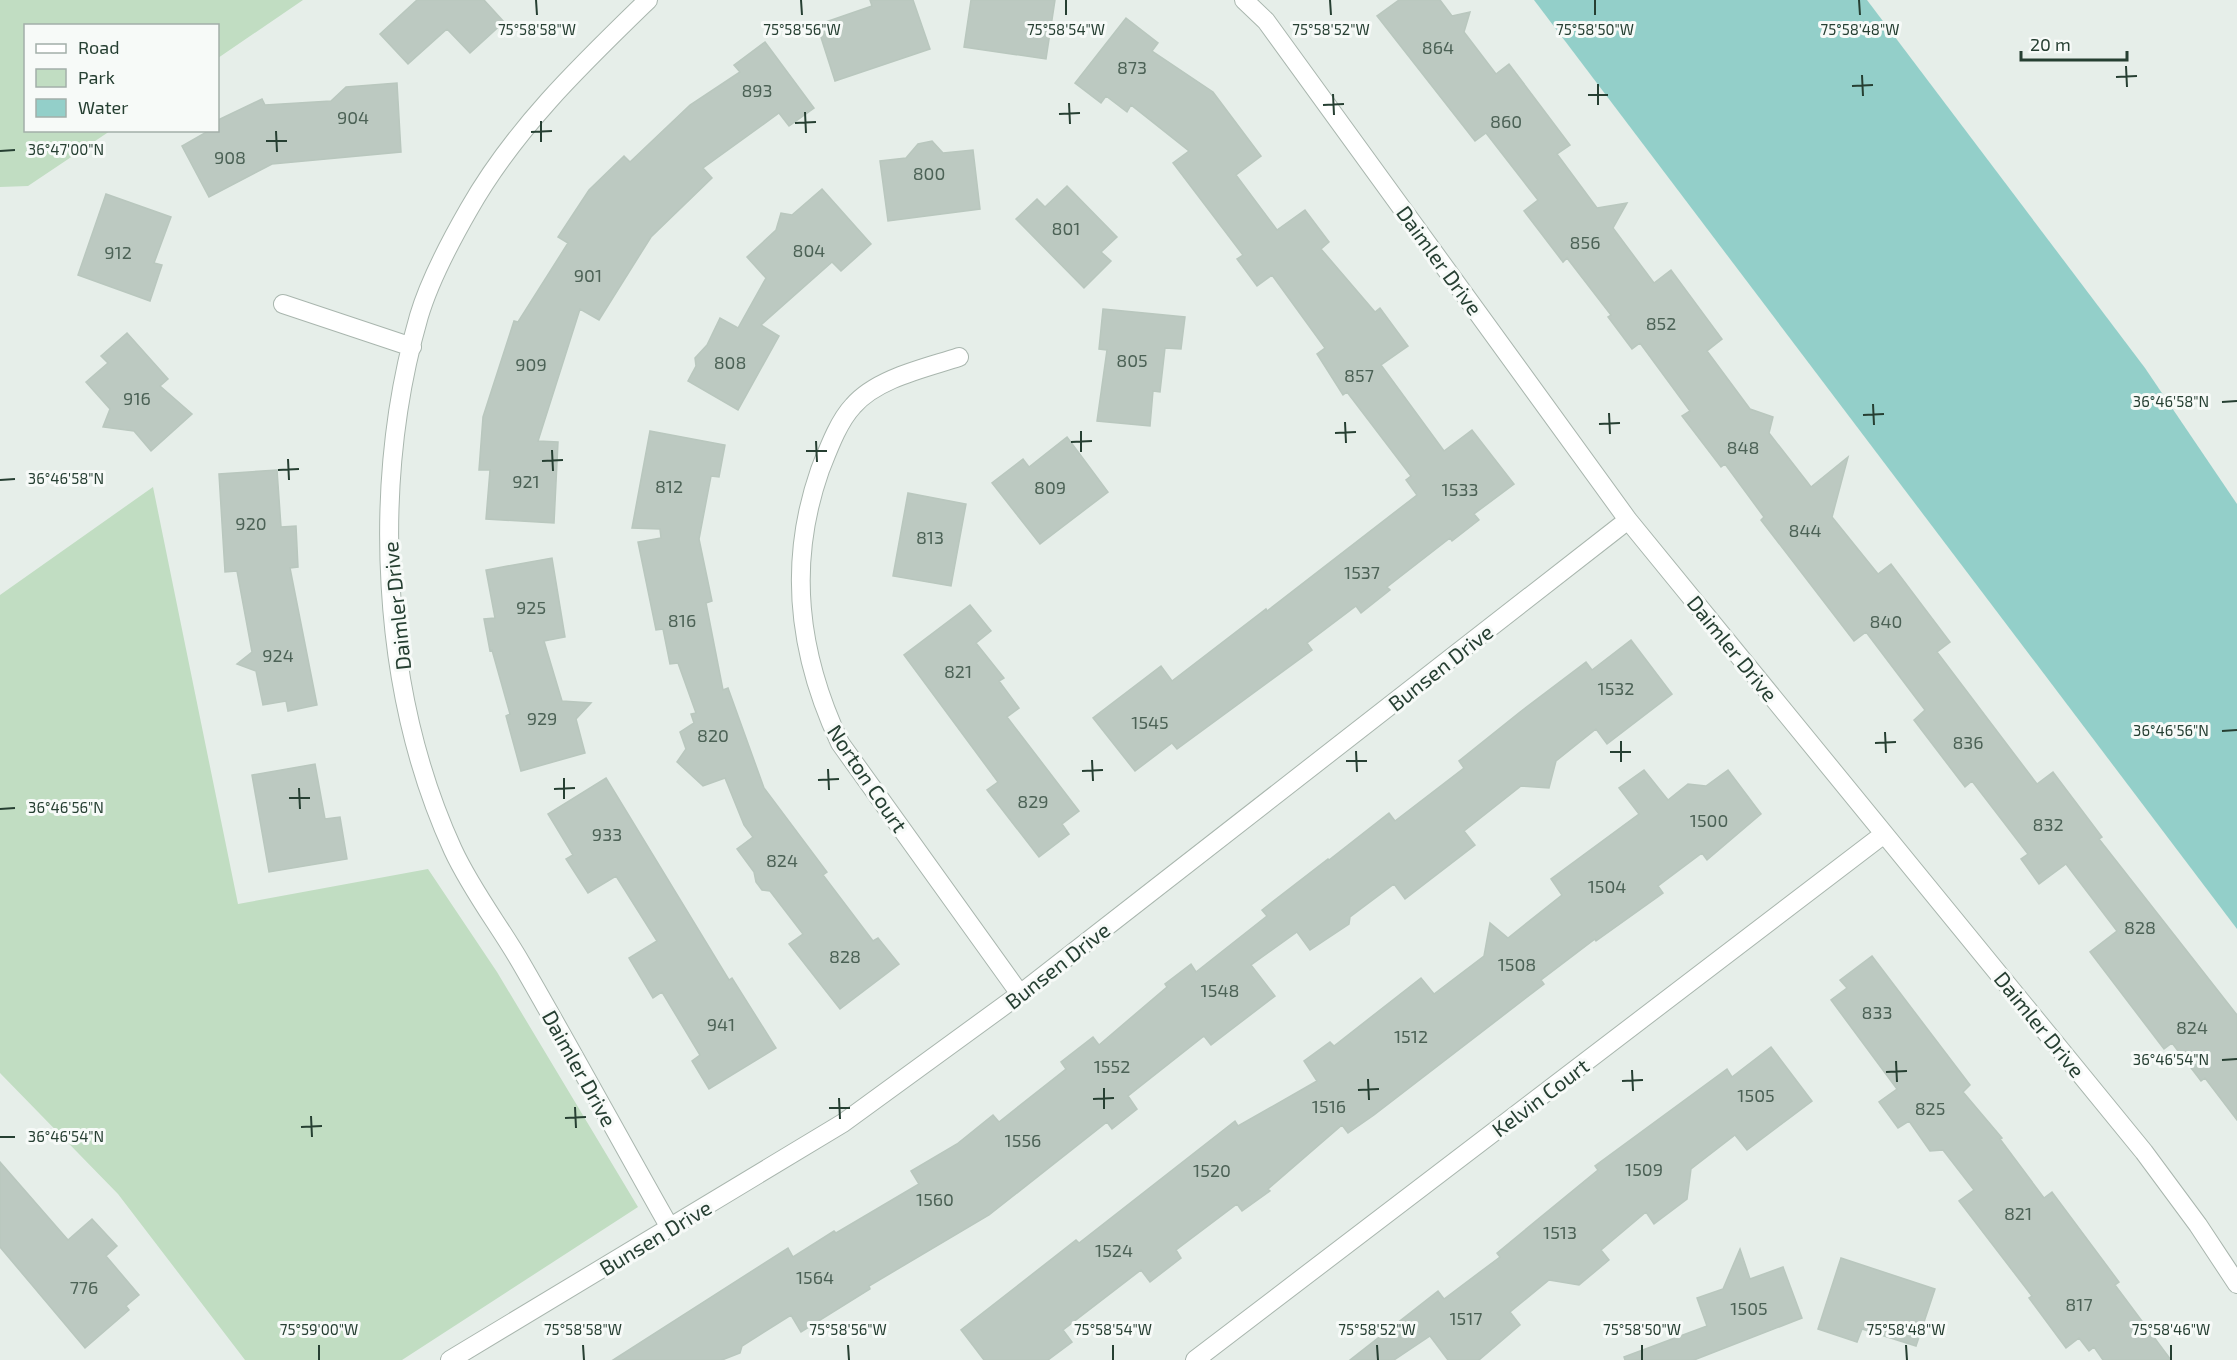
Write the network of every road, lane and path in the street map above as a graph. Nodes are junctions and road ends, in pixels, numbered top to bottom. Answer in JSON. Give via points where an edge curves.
{"nodes":[{"id":1,"x":648,"y":0,"type":"edge"},
{"id":2,"x":1244,"y":0,"type":"edge"},
{"id":3,"x":283,"y":304,"type":"dead end"},
{"id":4,"x":412,"y":347,"type":"junction"},
{"id":5,"x":959,"y":357,"type":"dead end"},
{"id":6,"x":1628,"y":520,"type":"junction"},
{"id":7,"x":1884,"y":834,"type":"junction"},
{"id":8,"x":1020,"y":994,"type":"junction"},
{"id":9,"x":670,"y":1228,"type":"junction"},
{"id":10,"x":2237,"y":1284,"type":"edge"},
{"id":11,"x":450,"y":1360,"type":"edge"},
{"id":12,"x":1195,"y":1360,"type":"edge"}],
"edges":[{"from":1,"to":4,"type":"street","name":"Daimler Drive","via":[[570,75],[520,132],[470,207],[442,260],[420,313]]},
{"from":2,"to":6,"type":"street","name":"Daimler Drive","via":[[1266,21]]},
{"from":3,"to":4,"type":"street"},
{"from":4,"to":9,"type":"street","name":"Daimler Drive","via":[[390,481],[388,545],[393,623],[427,783],[453,850],[479,900],[518,959]]},
{"from":5,"to":8,"type":"street","name":"Norton Court","via":[[887,381],[853,405],[828,449],[811,497],[801,547],[800,600],[809,663],[840,743]]},
{"from":6,"to":7,"type":"street","name":"Daimler Drive"},
{"from":6,"to":8,"type":"street","name":"Bunsen Drive"},
{"from":7,"to":10,"type":"street","name":"Daimler Drive","via":[[2144,1152]]},
{"from":7,"to":12,"type":"street","name":"Kelvin Court"},
{"from":8,"to":9,"type":"street","name":"Bunsen Drive","via":[[843,1123]]},
{"from":9,"to":11,"type":"street","name":"Bunsen Drive"}]}
